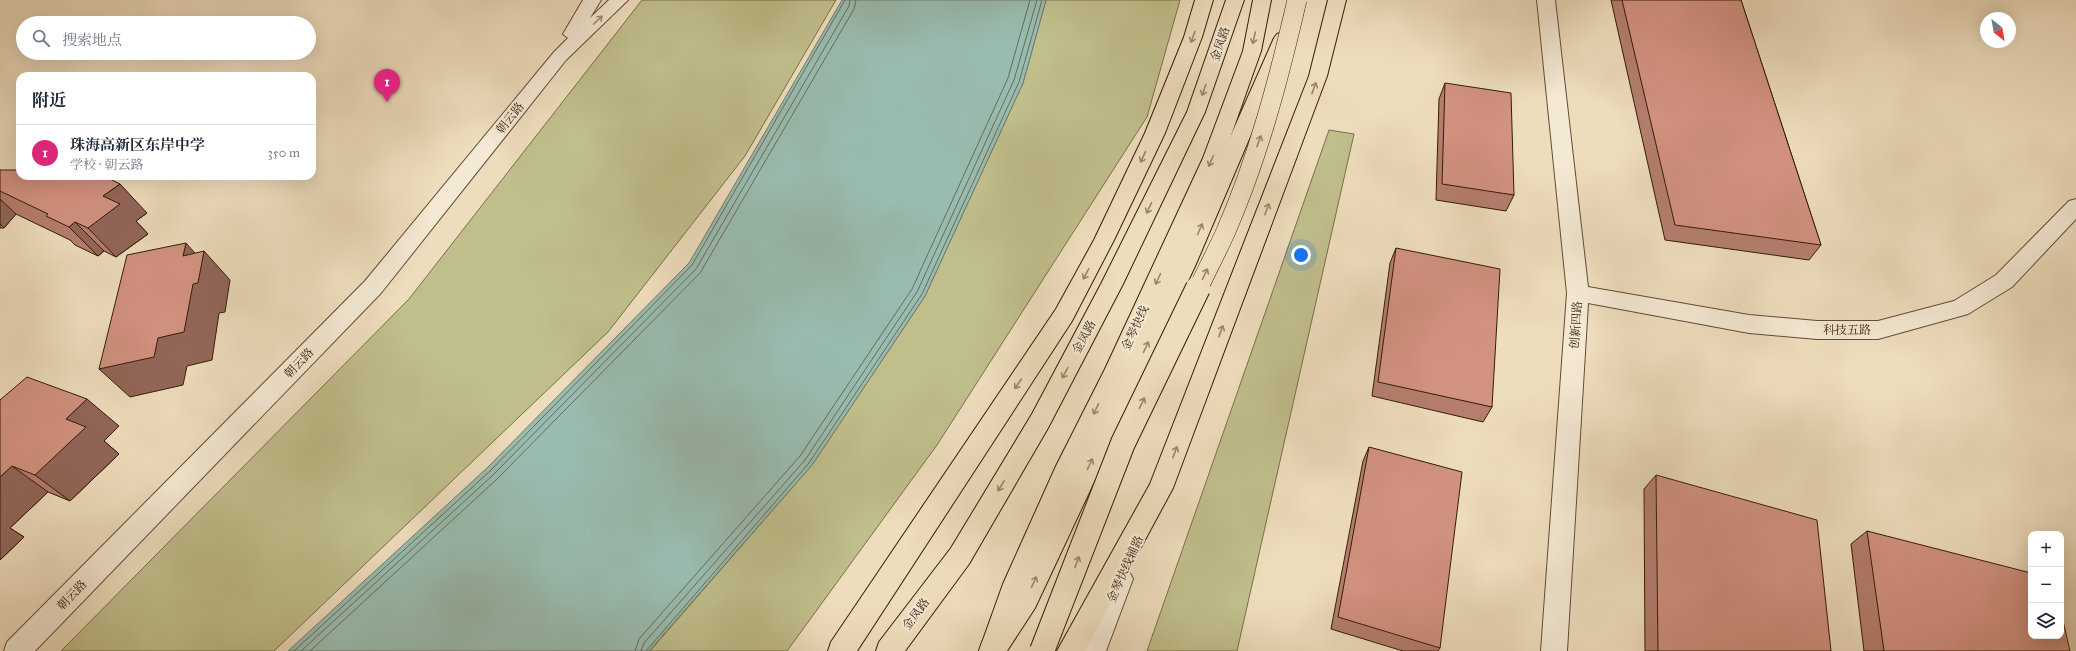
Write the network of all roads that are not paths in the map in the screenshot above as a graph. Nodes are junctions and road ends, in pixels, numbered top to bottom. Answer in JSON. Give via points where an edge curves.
{"nodes":[{"id":1,"x":592,"y":0,"type":"edge"},
{"id":2,"x":618,"y":0,"type":"edge"},
{"id":3,"x":1204,"y":0,"type":"edge"},
{"id":4,"x":1235,"y":0,"type":"edge"},
{"id":5,"x":1262,"y":0,"type":"edge"},
{"id":6,"x":1297,"y":0,"type":"edge"},
{"id":7,"x":1300,"y":0,"type":"edge"},
{"id":8,"x":1337,"y":0,"type":"edge"},
{"id":9,"x":1546,"y":0,"type":"edge"},
{"id":10,"x":560,"y":56,"type":"junction"},
{"id":11,"x":2076,"y":206,"type":"edge"},
{"id":12,"x":1578,"y":293,"type":"junction"},
{"id":13,"x":1161,"y":488,"type":"junction"},
{"id":14,"x":17,"y":651,"type":"edge"},
{"id":15,"x":841,"y":651,"type":"edge"},
{"id":16,"x":889,"y":651,"type":"edge"},
{"id":17,"x":992,"y":651,"type":"edge"},
{"id":18,"x":1042,"y":651,"type":"edge"},
{"id":19,"x":1070,"y":651,"type":"edge"},
{"id":20,"x":1092,"y":651,"type":"edge"},
{"id":21,"x":1554,"y":651,"type":"edge"}],
"edges":[{"from":1,"to":10,"type":"street","name":"朝云路"},
{"from":10,"to":2,"type":"street","name":"朝云路","one_way":true},
{"from":3,"to":15,"type":"main road","one_way":true,"via":[[1193,37],[1155,133],[1104,240],[1064,315]]},
{"from":4,"to":16,"type":"main road","name":"金凤路","one_way":true,"via":[[1196,112],[1112,284],[1040,421],[960,556]]},
{"from":5,"to":17,"type":"main road","name":"金琴快线","one_way":true,"via":[[1252,51],[1213,158],[1116,369],[1068,466],[1016,584]]},
{"from":18,"to":6,"type":"main road","one_way":true,"bridge":true,"via":[[1123,443],[1226,231],[1261,136],[1283,62]]},
{"from":17,"to":7,"type":"main road","one_way":true,"via":[[1026,599],[1175,285]]},
{"from":13,"to":8,"type":"main road","one_way":true,"via":[[1318,76]]},
{"from":9,"to":12,"type":"street","name":"创新四路"},
{"from":10,"to":14,"type":"street","name":"朝云路","via":[[373,287]]},
{"from":11,"to":12,"type":"street","name":"科技五路","via":[[2004,281],[1960,308],[1878,330],[1817,330],[1750,324]]},
{"from":12,"to":21,"type":"street","name":"创新四路"},
{"from":13,"to":19,"type":"main road"},
{"from":13,"to":20,"type":"street","name":"金琴快线辅路"}]}
